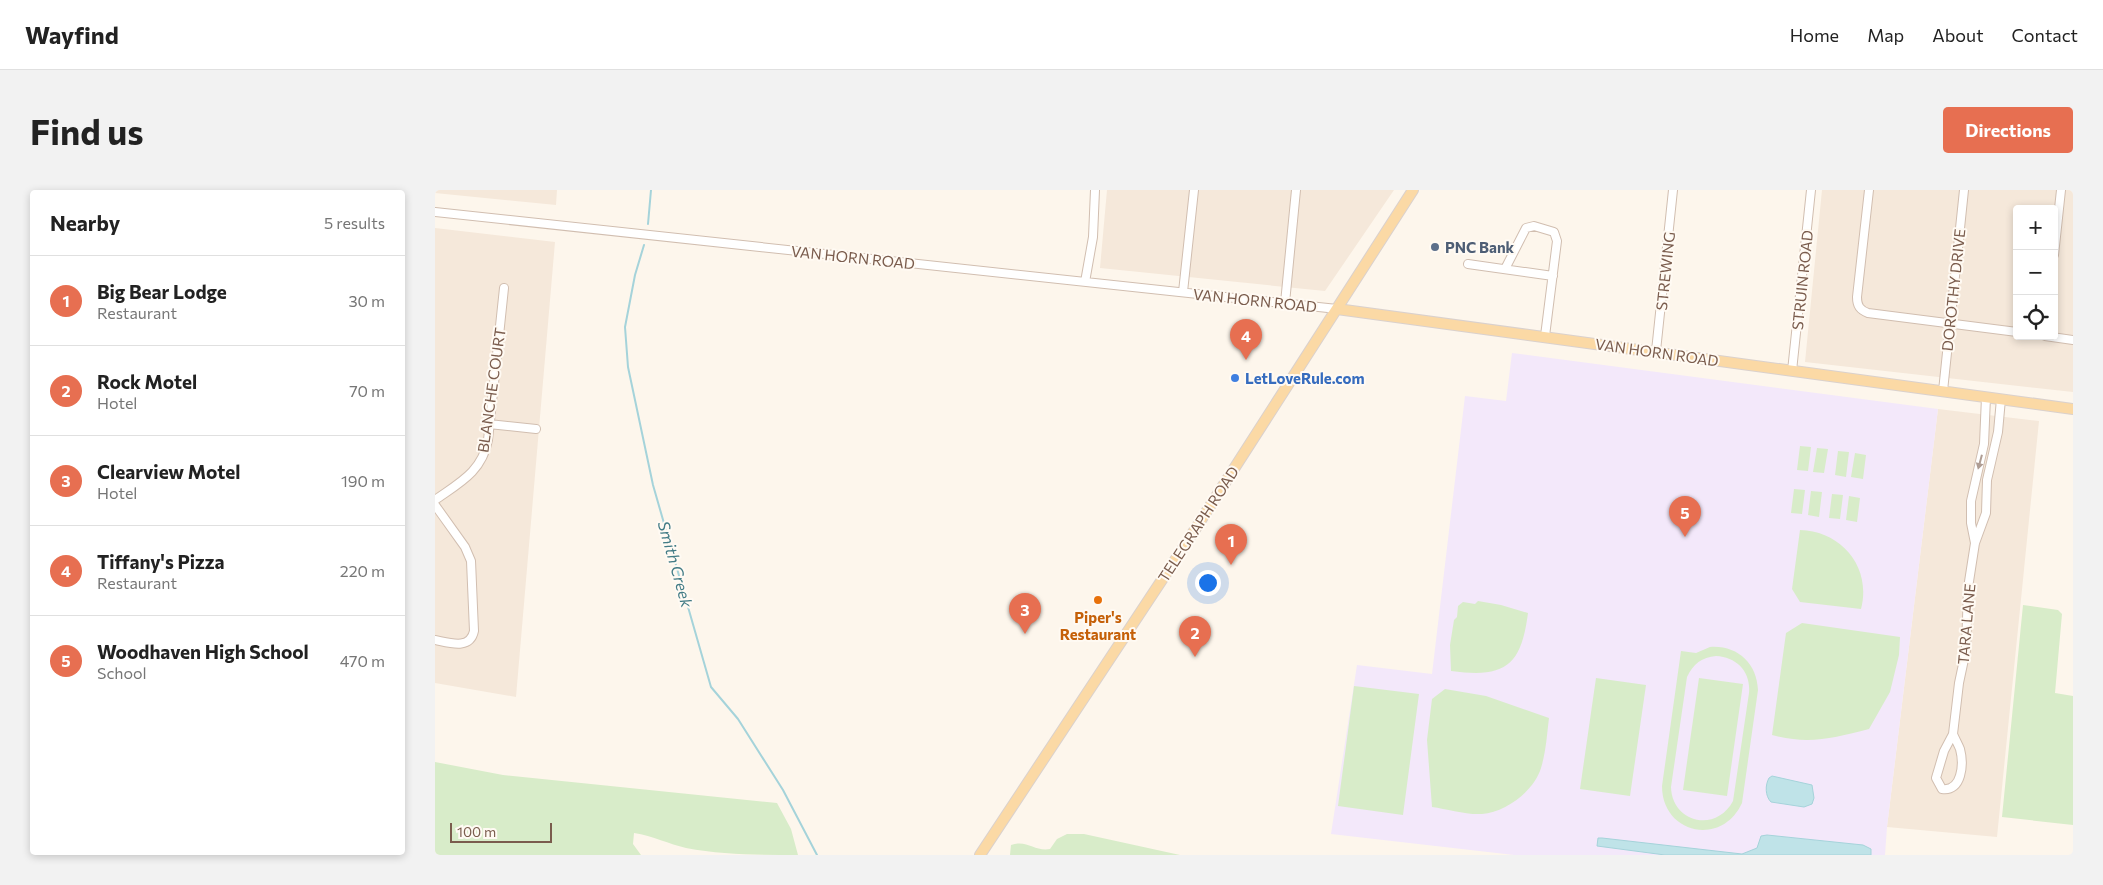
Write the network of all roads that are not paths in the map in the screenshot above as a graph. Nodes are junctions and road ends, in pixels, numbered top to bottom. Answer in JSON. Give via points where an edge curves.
{"nodes":[{"id":1,"x":1095,"y":190,"type":"edge"},
{"id":2,"x":1194,"y":190,"type":"edge"},
{"id":3,"x":1296,"y":190,"type":"edge"},
{"id":4,"x":1413,"y":190,"type":"edge"},
{"id":5,"x":1673,"y":190,"type":"edge"},
{"id":6,"x":1811,"y":190,"type":"edge"},
{"id":7,"x":1869,"y":190,"type":"edge"},
{"id":8,"x":1964,"y":190,"type":"edge"},
{"id":9,"x":2061,"y":190,"type":"edge"},
{"id":10,"x":435,"y":212,"type":"edge"},
{"id":11,"x":2055,"y":250,"type":"edge"},
{"id":12,"x":1468,"y":264,"type":"dead end"},
{"id":13,"x":1505,"y":269,"type":"junction"},
{"id":14,"x":1553,"y":276,"type":"junction"},
{"id":15,"x":1085,"y":282,"type":"junction"},
{"id":16,"x":505,"y":288,"type":"dead end"},
{"id":17,"x":1183,"y":292,"type":"junction"},
{"id":18,"x":1285,"y":302,"type":"junction"},
{"id":19,"x":1337,"y":308,"type":"junction"},
{"id":20,"x":1950,"y":323,"type":"junction"},
{"id":21,"x":2013,"y":331,"type":"edge"},
{"id":22,"x":1545,"y":336,"type":"junction"},
{"id":23,"x":2058,"y":338,"type":"edge"},
{"id":24,"x":2073,"y":340,"type":"edge"},
{"id":25,"x":1657,"y":352,"type":"junction"},
{"id":26,"x":1792,"y":370,"type":"junction"},
{"id":27,"x":1943,"y":391,"type":"junction"},
{"id":28,"x":1986,"y":397,"type":"junction"},
{"id":29,"x":2001,"y":399,"type":"junction"},
{"id":30,"x":2073,"y":409,"type":"edge"},
{"id":31,"x":489,"y":424,"type":"junction"},
{"id":32,"x":536,"y":429,"type":"dead end"},
{"id":33,"x":1984,"y":444,"type":"junction"},
{"id":34,"x":1996,"y":446,"type":"junction"},
{"id":35,"x":1973,"y":486,"type":"junction"},
{"id":36,"x":1987,"y":488,"type":"junction"},
{"id":37,"x":435,"y":500,"type":"edge"},
{"id":38,"x":435,"y":505,"type":"edge"},
{"id":39,"x":1975,"y":543,"type":"junction"},
{"id":40,"x":435,"y":640,"type":"edge"},
{"id":41,"x":1953,"y":734,"type":"junction"},
{"id":42,"x":984,"y":854,"type":"edge"}],
"edges":[{"from":1,"to":15,"type":"street","via":[[1093,237]]},
{"from":2,"to":17,"type":"street"},
{"from":3,"to":18,"type":"street"},
{"from":4,"to":19,"type":"main road","name":"TELEGRAPH ROAD"},
{"from":5,"to":25,"type":"street","name":"STREWING"},
{"from":6,"to":26,"type":"street","name":"STRUIN ROAD"},
{"from":7,"to":20,"type":"street","via":[[1857,298],[1860,308],[1868,313]]},
{"from":8,"to":20,"type":"street","name":"DOROTHY DRIVE"},
{"from":9,"to":11,"type":"street"},
{"from":10,"to":15,"type":"street","name":"VAN HORN ROAD"},
{"from":12,"to":13,"type":"street"},
{"from":13,"to":14,"type":"street"},
{"from":13,"to":14,"type":"street","via":[[1525,230],[1533,226],[1551,230],[1556,235]]},
{"from":14,"to":22,"type":"street"},
{"from":15,"to":17,"type":"street","name":"VAN HORN ROAD"},
{"from":16,"to":31,"type":"street","name":"BLANCHE COURT"},
{"from":17,"to":18,"type":"street","name":"VAN HORN ROAD"},
{"from":18,"to":19,"type":"street","name":"VAN HORN ROAD"},
{"from":19,"to":22,"type":"main road","name":"VAN HORN ROAD"},
{"from":19,"to":42,"type":"main road","name":"TELEGRAPH ROAD"},
{"from":20,"to":21,"type":"street"},
{"from":20,"to":27,"type":"street","name":"DOROTHY DRIVE"},
{"from":22,"to":25,"type":"main road","name":"VAN HORN ROAD"},
{"from":23,"to":24,"type":"street"},
{"from":25,"to":26,"type":"main road","name":"VAN HORN ROAD"},
{"from":26,"to":27,"type":"main road","name":"VAN HORN ROAD"},
{"from":27,"to":28,"type":"main road","name":"VAN HORN ROAD"},
{"from":28,"to":29,"type":"main road","name":"VAN HORN ROAD"},
{"from":28,"to":33,"type":"street","name":"TARA LANE"},
{"from":29,"to":30,"type":"main road","name":"VAN HORN ROAD"},
{"from":29,"to":34,"type":"street","name":"TARA LANE"},
{"from":31,"to":32,"type":"street"},
{"from":31,"to":37,"type":"street","name":"BLANCHE COURT","via":[[487,447],[481,462],[472,473]]},
{"from":33,"to":34,"type":"street"},
{"from":33,"to":35,"type":"street","name":"TARA LANE","one_way":true},
{"from":34,"to":36,"type":"street","name":"TARA LANE","via":[[1988,467]]},
{"from":35,"to":36,"type":"street"},
{"from":35,"to":39,"type":"street","name":"TARA LANE","via":[[1971,523]]},
{"from":36,"to":39,"type":"street","name":"TARA LANE","via":[[1986,513]]},
{"from":38,"to":40,"type":"street","via":[[465,547],[471,561],[474,631],[468,642],[458,644]]},
{"from":39,"to":41,"type":"street","name":"TARA LANE","via":[[1968,588],[1967,650]]},
{"from":41,"to":41,"type":"street","name":"TARA LANE","via":[[1936,778],[1942,789],[1948,790],[1959,779],[1961,762]]}]}
